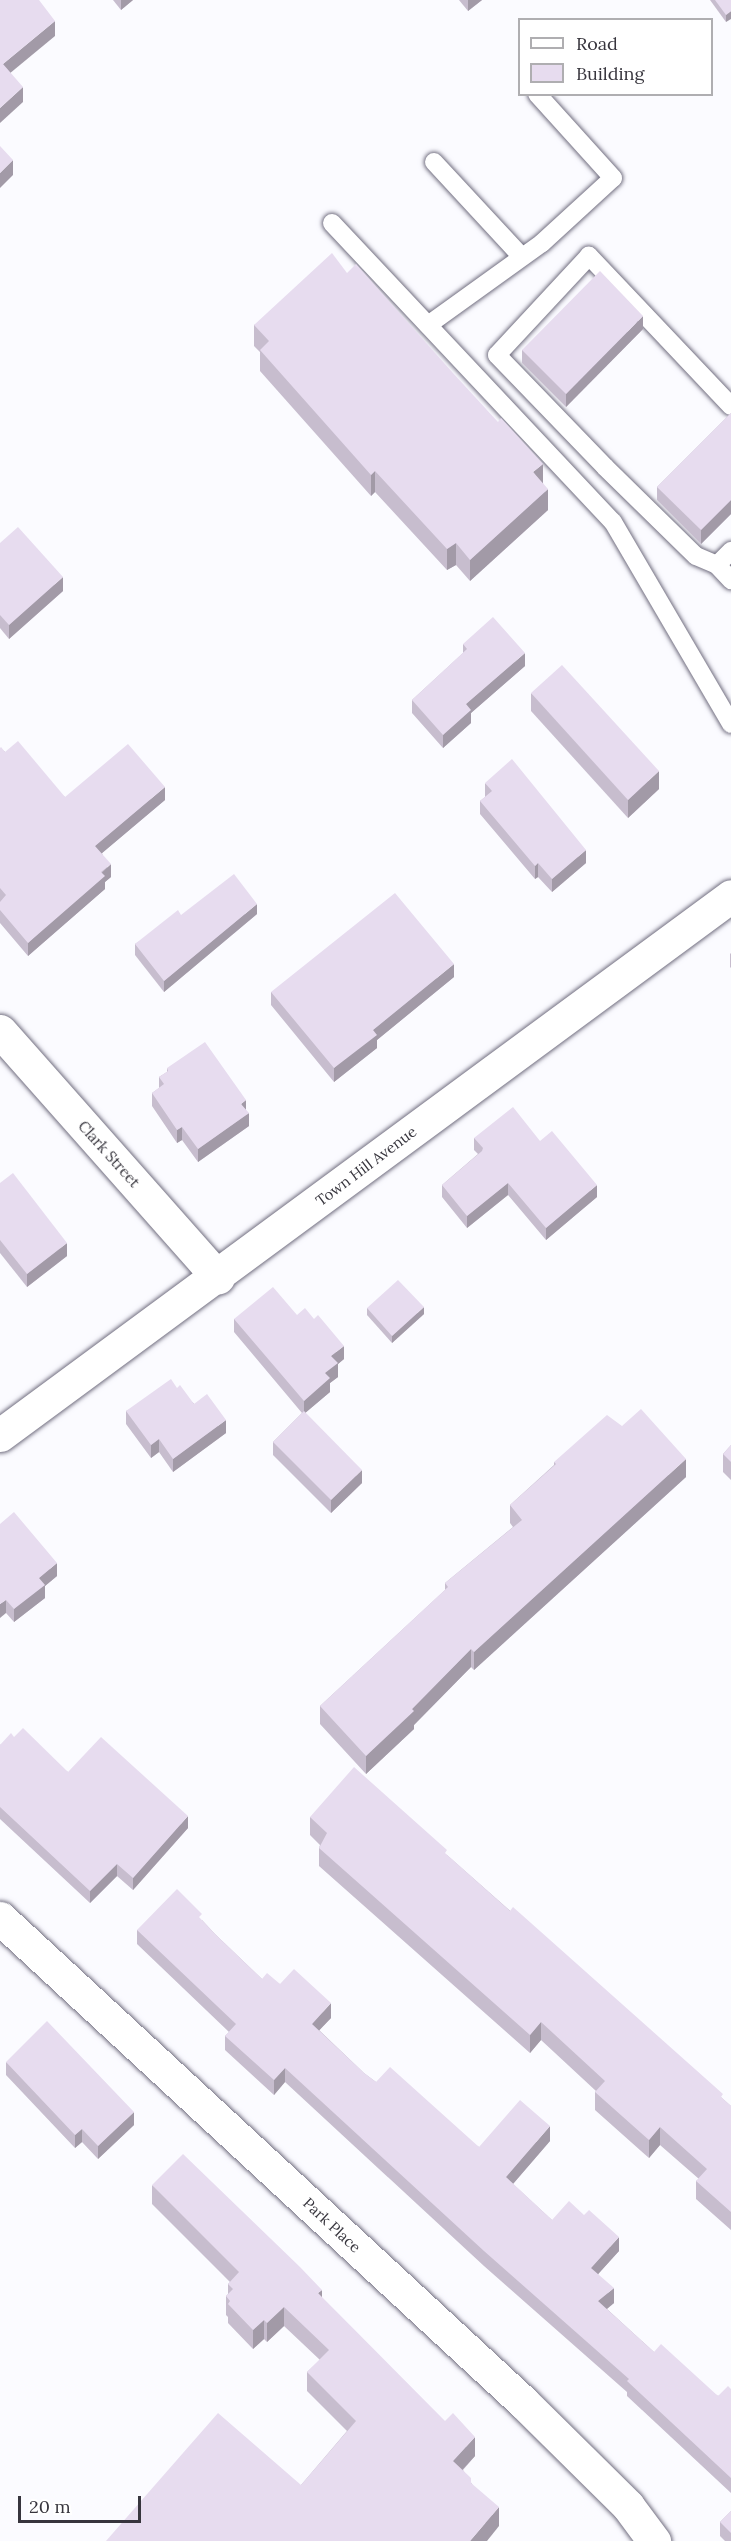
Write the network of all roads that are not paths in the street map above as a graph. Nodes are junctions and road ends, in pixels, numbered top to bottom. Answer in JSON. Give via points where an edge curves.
{"nodes":[{"id":1,"x":539,"y":96,"type":"edge"},
{"id":2,"x":434,"y":162,"type":"dead end"},
{"id":3,"x":332,"y":223,"type":"dead end"},
{"id":4,"x":522,"y":257,"type":"junction"},
{"id":5,"x":428,"y":325,"type":"junction"},
{"id":6,"x":731,"y":406,"type":"edge"},
{"id":7,"x":731,"y":551,"type":"edge"},
{"id":8,"x":717,"y":565,"type":"junction"},
{"id":9,"x":731,"y":580,"type":"edge"},
{"id":10,"x":731,"y":724,"type":"edge"},
{"id":11,"x":731,"y":896,"type":"edge"},
{"id":12,"x":0,"y":1031,"type":"edge"},
{"id":13,"x":218,"y":1276,"type":"junction"},
{"id":14,"x":0,"y":1435,"type":"edge"},
{"id":15,"x":0,"y":1918,"type":"edge"},
{"id":16,"x":654,"y":2541,"type":"edge"}],
"edges":[{"from":1,"to":4,"type":"lane","via":[[613,178]]},
{"from":2,"to":4,"type":"lane"},
{"from":3,"to":5,"type":"lane"},
{"from":4,"to":5,"type":"lane"},
{"from":5,"to":10,"type":"lane","via":[[613,522]]},
{"from":6,"to":8,"type":"lane","via":[[589,256],[497,355],[696,556]]},
{"from":7,"to":8,"type":"lane"},
{"from":8,"to":9,"type":"lane"},
{"from":11,"to":13,"type":"street","name":"Town Hill Avenue"},
{"from":12,"to":13,"type":"street","name":"Clark Street"},
{"from":13,"to":14,"type":"street","name":"Town Hill Avenue"},
{"from":15,"to":16,"type":"street","name":"Park Place","via":[[523,2402],[628,2506]]}]}
